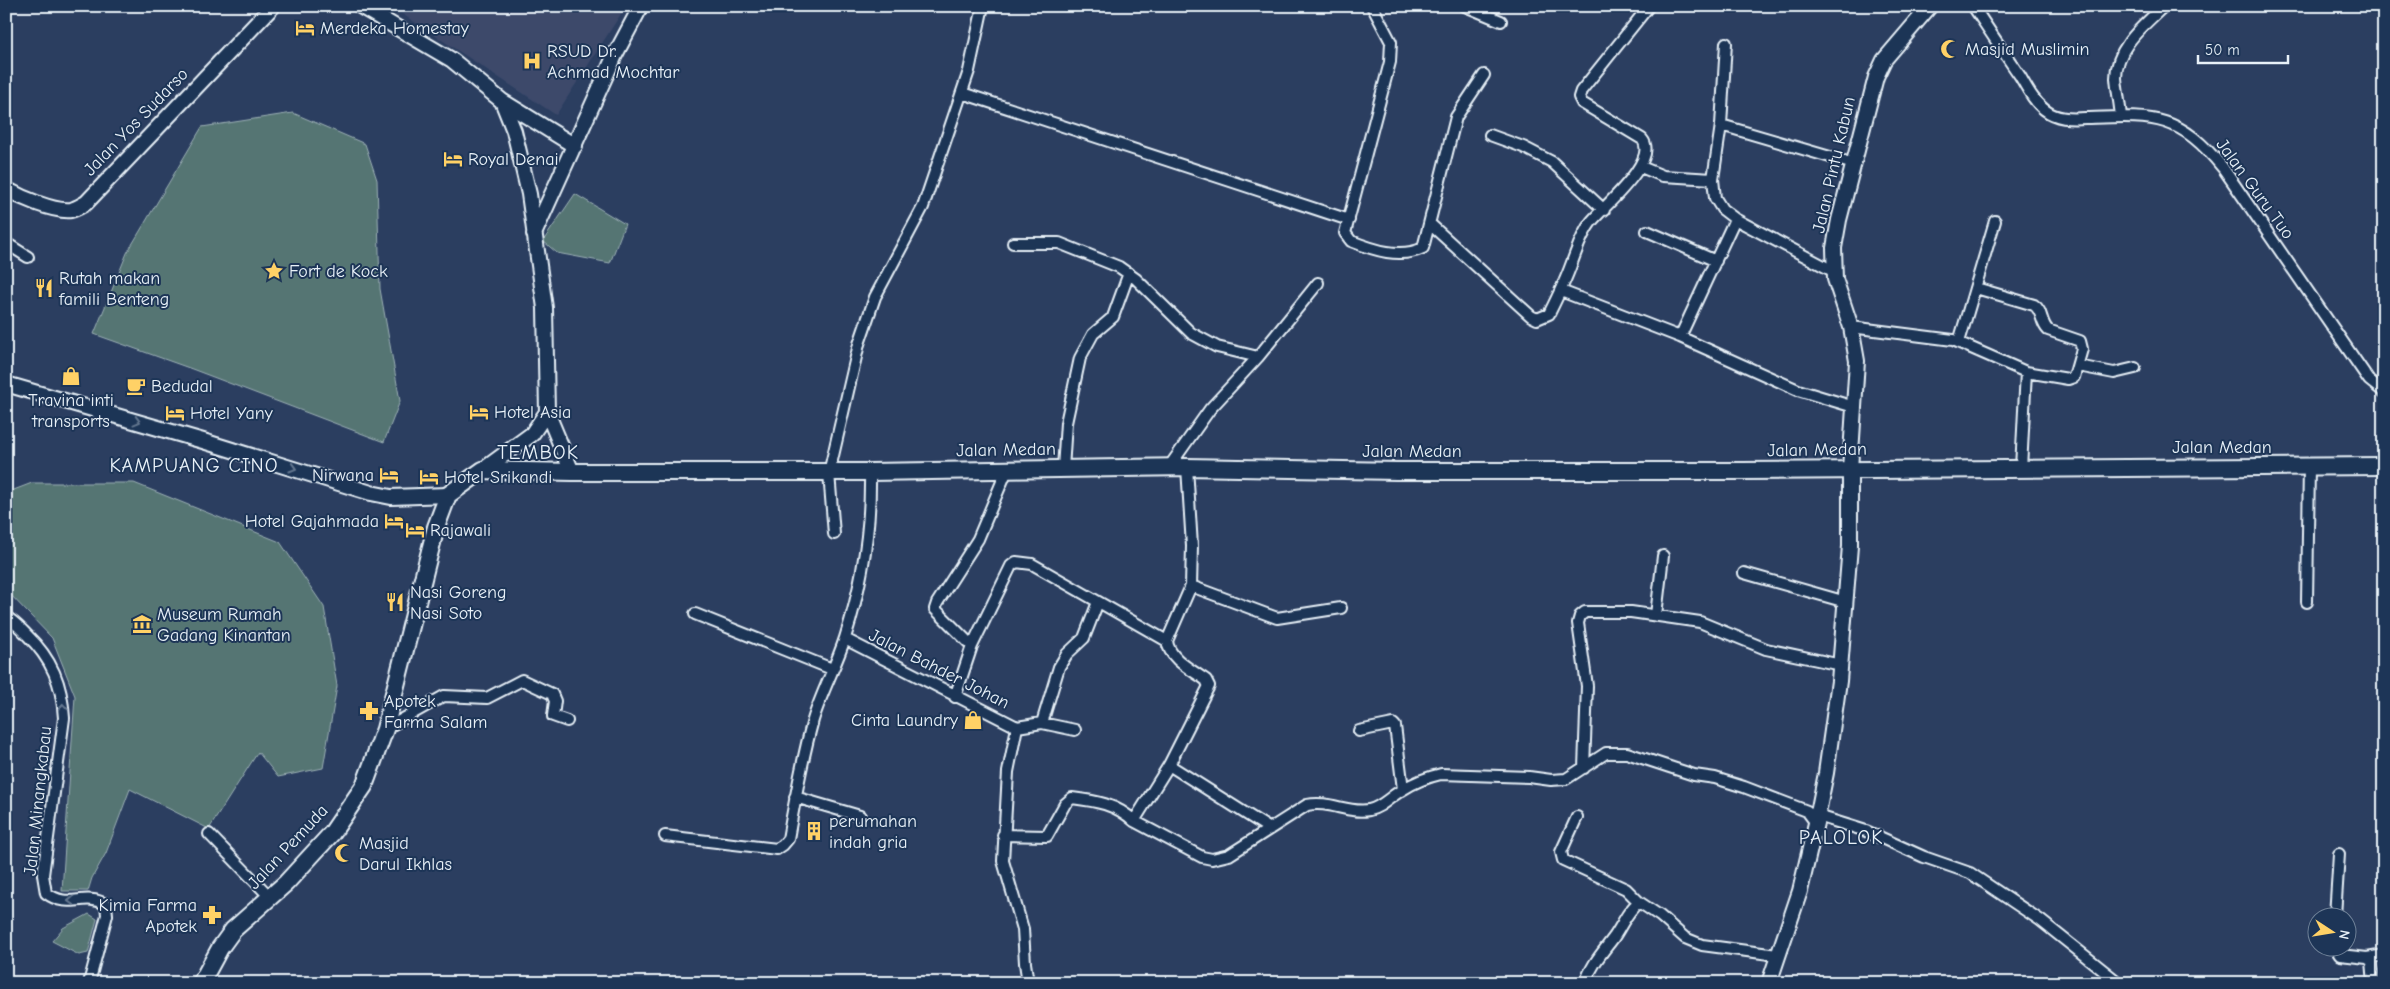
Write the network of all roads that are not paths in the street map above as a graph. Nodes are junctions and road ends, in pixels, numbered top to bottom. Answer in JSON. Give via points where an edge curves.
{"nodes":[{"id":1,"x":273,"y":6,"type":"edge"},
{"id":2,"x":360,"y":6,"type":"edge"},
{"id":3,"x":641,"y":6,"type":"edge"},
{"id":4,"x":984,"y":6,"type":"edge"},
{"id":5,"x":1372,"y":6,"type":"edge"},
{"id":6,"x":1465,"y":6,"type":"edge"},
{"id":7,"x":1649,"y":6,"type":"edge"},
{"id":8,"x":1930,"y":6,"type":"edge"},
{"id":9,"x":1973,"y":6,"type":"edge"},
{"id":10,"x":2164,"y":6,"type":"edge"},
{"id":11,"x":1501,"y":21,"type":"dead end"},
{"id":12,"x":1726,"y":43,"type":"dead end"},
{"id":13,"x":1484,"y":75,"type":"dead end"},
{"id":14,"x":962,"y":93,"type":"junction"},
{"id":15,"x":502,"y":100,"type":"junction"},
{"id":16,"x":2121,"y":117,"type":"junction"},
{"id":17,"x":1721,"y":125,"type":"junction"},
{"id":18,"x":1490,"y":135,"type":"dead end"},
{"id":19,"x":575,"y":146,"type":"junction"},
{"id":20,"x":1854,"y":164,"type":"junction"},
{"id":21,"x":1641,"y":167,"type":"junction"},
{"id":22,"x":1714,"y":178,"type":"junction"},
{"id":23,"x":6,"y":189,"type":"edge"},
{"id":24,"x":1604,"y":210,"type":"junction"},
{"id":25,"x":1735,"y":218,"type":"junction"},
{"id":26,"x":1349,"y":220,"type":"junction"},
{"id":27,"x":1995,"y":221,"type":"dead end"},
{"id":28,"x":1430,"y":224,"type":"junction"},
{"id":29,"x":1648,"y":231,"type":"dead end"},
{"id":30,"x":533,"y":235,"type":"junction"},
{"id":31,"x":6,"y":243,"type":"edge"},
{"id":32,"x":1013,"y":243,"type":"dead end"},
{"id":33,"x":28,"y":257,"type":"dead end"},
{"id":34,"x":1716,"y":261,"type":"junction"},
{"id":35,"x":1835,"y":272,"type":"junction"},
{"id":36,"x":1129,"y":273,"type":"junction"},
{"id":37,"x":1318,"y":283,"type":"dead end"},
{"id":38,"x":1976,"y":288,"type":"junction"},
{"id":39,"x":1561,"y":291,"type":"junction"},
{"id":40,"x":1851,"y":327,"type":"junction"},
{"id":41,"x":1680,"y":337,"type":"junction"},
{"id":42,"x":1959,"y":342,"type":"junction"},
{"id":43,"x":1258,"y":357,"type":"junction"},
{"id":44,"x":2078,"y":366,"type":"junction"},
{"id":45,"x":2135,"y":368,"type":"dead end"},
{"id":46,"x":2026,"y":372,"type":"junction"},
{"id":47,"x":2384,"y":374,"type":"edge"},
{"id":48,"x":6,"y":384,"type":"edge"},
{"id":49,"x":2384,"y":388,"type":"edge"},
{"id":50,"x":2384,"y":392,"type":"edge"},
{"id":51,"x":1854,"y":407,"type":"junction"},
{"id":52,"x":547,"y":412,"type":"junction"},
{"id":53,"x":2310,"y":466,"type":"junction"},
{"id":54,"x":2384,"y":466,"type":"edge"},
{"id":55,"x":1169,"y":467,"type":"junction"},
{"id":56,"x":1187,"y":467,"type":"junction"},
{"id":57,"x":2021,"y":468,"type":"junction"},
{"id":58,"x":1063,"y":469,"type":"junction"},
{"id":59,"x":1850,"y":469,"type":"junction"},
{"id":60,"x":483,"y":470,"type":"junction"},
{"id":61,"x":1007,"y":470,"type":"junction"},
{"id":62,"x":572,"y":472,"type":"junction"},
{"id":63,"x":870,"y":472,"type":"junction"},
{"id":64,"x":829,"y":473,"type":"junction"},
{"id":65,"x":448,"y":495,"type":"junction"},
{"id":66,"x":834,"y":534,"type":"dead end"},
{"id":67,"x":1663,"y":556,"type":"dead end"},
{"id":68,"x":1744,"y":573,"type":"dead end"},
{"id":69,"x":1191,"y":586,"type":"junction"},
{"id":70,"x":1098,"y":602,"type":"junction"},
{"id":71,"x":1846,"y":602,"type":"junction"},
{"id":72,"x":2308,"y":602,"type":"dead end"},
{"id":73,"x":1341,"y":608,"type":"dead end"},
{"id":74,"x":695,"y":614,"type":"dead end"},
{"id":75,"x":1656,"y":615,"type":"junction"},
{"id":76,"x":6,"y":617,"type":"edge"},
{"id":77,"x":845,"y":639,"type":"junction"},
{"id":78,"x":1167,"y":641,"type":"junction"},
{"id":79,"x":972,"y":646,"type":"junction"},
{"id":80,"x":1841,"y":665,"type":"junction"},
{"id":81,"x":832,"y":669,"type":"junction"},
{"id":82,"x":955,"y":697,"type":"junction"},
{"id":83,"x":566,"y":721,"type":"dead end"},
{"id":84,"x":1042,"y":723,"type":"junction"},
{"id":85,"x":1017,"y":727,"type":"junction"},
{"id":86,"x":385,"y":728,"type":"junction"},
{"id":87,"x":1075,"y":730,"type":"dead end"},
{"id":88,"x":1358,"y":731,"type":"dead end"},
{"id":89,"x":1168,"y":765,"type":"junction"},
{"id":90,"x":1584,"y":768,"type":"junction"},
{"id":91,"x":1403,"y":789,"type":"junction"},
{"id":92,"x":795,"y":798,"type":"junction"},
{"id":93,"x":860,"y":816,"type":"dead end"},
{"id":94,"x":1577,"y":818,"type":"dead end"},
{"id":95,"x":1817,"y":819,"type":"junction"},
{"id":96,"x":1134,"y":821,"type":"junction"},
{"id":97,"x":1270,"y":829,"type":"junction"},
{"id":98,"x":209,"y":834,"type":"dead end"},
{"id":99,"x":1003,"y":835,"type":"junction"},
{"id":100,"x":665,"y":836,"type":"dead end"},
{"id":101,"x":2340,"y":854,"type":"dead end"},
{"id":102,"x":270,"y":897,"type":"junction"},
{"id":103,"x":1639,"y":902,"type":"junction"},
{"id":104,"x":2336,"y":906,"type":"edge"},
{"id":105,"x":1777,"y":955,"type":"junction"},
{"id":106,"x":2384,"y":955,"type":"edge"},
{"id":107,"x":2349,"y":956,"type":"edge"},
{"id":108,"x":2368,"y":958,"type":"junction"},
{"id":109,"x":90,"y":983,"type":"edge"},
{"id":110,"x":201,"y":983,"type":"edge"},
{"id":111,"x":1028,"y":983,"type":"edge"},
{"id":112,"x":1585,"y":983,"type":"edge"},
{"id":113,"x":1769,"y":983,"type":"edge"},
{"id":114,"x":2119,"y":983,"type":"edge"},
{"id":115,"x":2374,"y":983,"type":"edge"}],
"edges":[{"from":1,"to":23,"type":"street","name":"Jalan Yos Sudarso","via":[[86,203],[71,210],[44,206]]},
{"from":2,"to":15,"type":"street","via":[[452,60]]},
{"from":3,"to":19,"type":"street"},
{"from":4,"to":14,"type":"street"},
{"from":5,"to":26,"type":"street","via":[[1391,42],[1390,62]]},
{"from":6,"to":11,"type":"street"},
{"from":7,"to":21,"type":"street","via":[[1581,90],[1579,97],[1582,103],[1642,139],[1647,150]]},
{"from":8,"to":20,"type":"street","name":"Jalan Pintu Kabun","via":[[1884,60],[1869,99]]},
{"from":9,"to":16,"type":"street","name":"Jalan Guru Tuo","via":[[2044,110],[2064,118]]},
{"from":10,"to":16,"type":"street","via":[[2134,34],[2119,61],[2116,77]]},
{"from":12,"to":17,"type":"street"},
{"from":13,"to":28,"type":"street","via":[[1456,118]]},
{"from":14,"to":26,"type":"street"},
{"from":14,"to":64,"type":"street","via":[[923,207],[867,315]]},
{"from":15,"to":19,"type":"street"},
{"from":15,"to":30,"type":"street","via":[[522,159]]},
{"from":16,"to":50,"type":"street","name":"Jalan Guru Tuo","via":[[2138,116],[2168,122],[2197,139],[2211,153],[2370,380]]},
{"from":17,"to":20,"type":"street"},
{"from":17,"to":22,"type":"street"},
{"from":18,"to":24,"type":"street","via":[[1524,147],[1552,162]]},
{"from":19,"to":30,"type":"street"},
{"from":20,"to":35,"type":"street","name":"Jalan Pintu Kabun","via":[[1834,248]]},
{"from":21,"to":22,"type":"street","via":[[1663,176]]},
{"from":21,"to":24,"type":"street"},
{"from":22,"to":25,"type":"street","via":[[1715,198]]},
{"from":24,"to":39,"type":"street","via":[[1590,223]]},
{"from":25,"to":34,"type":"street"},
{"from":25,"to":35,"type":"street"},
{"from":26,"to":28,"type":"street","via":[[1345,233],[1350,241],[1410,254],[1423,248]]},
{"from":27,"to":38,"type":"street"},
{"from":28,"to":39,"type":"street","via":[[1531,316],[1537,319],[1549,314]]},
{"from":29,"to":34,"type":"street"},
{"from":30,"to":52,"type":"street","via":[[545,308]]},
{"from":31,"to":33,"type":"street"},
{"from":32,"to":36,"type":"street","via":[[1059,243]]},
{"from":34,"to":41,"type":"street"},
{"from":35,"to":40,"type":"street","name":"Jalan Pintu Kabun"},
{"from":36,"to":43,"type":"street","via":[[1191,333],[1217,347]]},
{"from":36,"to":58,"type":"street","via":[[1113,317],[1093,334],[1080,358],[1066,423]]},
{"from":37,"to":43,"type":"street"},
{"from":38,"to":42,"type":"street"},
{"from":38,"to":44,"type":"street","via":[[2034,305],[2048,330],[2081,343]]},
{"from":39,"to":41,"type":"street"},
{"from":40,"to":42,"type":"street"},
{"from":40,"to":51,"type":"street","name":"Jalan Pintu Kabun","via":[[1857,362]]},
{"from":41,"to":51,"type":"street","via":[[1798,390]]},
{"from":42,"to":46,"type":"street"},
{"from":43,"to":55,"type":"street","via":[[1210,409]]},
{"from":44,"to":45,"type":"street","via":[[2114,373]]},
{"from":44,"to":46,"type":"street","via":[[2075,376],[2068,379]]},
{"from":46,"to":57,"type":"street"},
{"from":47,"to":49,"type":"street"},
{"from":48,"to":65,"type":"street","one_way":true,"via":[[156,426],[372,493]]},
{"from":51,"to":59,"type":"street","name":"Jalan Pintu Kabun"},
{"from":52,"to":60,"type":"street","via":[[532,434]]},
{"from":52,"to":62,"type":"street"},
{"from":53,"to":54,"type":"main road","name":"Jalan Medan"},
{"from":53,"to":57,"type":"main road","name":"Jalan Medan"},
{"from":53,"to":72,"type":"street"},
{"from":55,"to":56,"type":"main road","name":"Jalan Medan"},
{"from":55,"to":58,"type":"main road","name":"Jalan Medan"},
{"from":56,"to":59,"type":"main road","name":"Jalan Medan","via":[[1435,471]]},
{"from":56,"to":69,"type":"street"},
{"from":57,"to":59,"type":"main road","name":"Jalan Medan"},
{"from":58,"to":61,"type":"main road","name":"Jalan Medan"},
{"from":59,"to":71,"type":"street","name":"Jalan Pintu Kabun"},
{"from":60,"to":62,"type":"main road","name":"Jalan Medan"},
{"from":60,"to":65,"type":"main road"},
{"from":61,"to":63,"type":"main road","name":"Jalan Medan"},
{"from":61,"to":79,"type":"street","via":[[978,540],[934,609]]},
{"from":62,"to":64,"type":"main road","name":"Jalan Medan"},
{"from":63,"to":64,"type":"main road","name":"Jalan Medan"},
{"from":63,"to":77,"type":"street","name":"Jalan Bahder Johan","via":[[871,508],[867,535]]},
{"from":64,"to":66,"type":"street"},
{"from":65,"to":86,"type":"main road","name":"Jalan Pemuda","via":[[436,527]]},
{"from":67,"to":75,"type":"street"},
{"from":68,"to":71,"type":"street"},
{"from":69,"to":73,"type":"street","via":[[1278,618]]},
{"from":69,"to":78,"type":"street"},
{"from":70,"to":78,"type":"street"},
{"from":70,"to":79,"type":"street","via":[[1032,564],[1016,562],[1011,566]]},
{"from":70,"to":84,"type":"street","via":[[1084,638],[1059,667]]},
{"from":71,"to":80,"type":"street","name":"Jalan Pintu Kabun"},
{"from":74,"to":81,"type":"street"},
{"from":75,"to":80,"type":"street","via":[[1700,622],[1766,649]]},
{"from":75,"to":90,"type":"street","via":[[1585,612],[1580,616],[1578,622],[1587,686]]},
{"from":109,"to":76,"type":"street","name":"Jalan Minangkabau","one_way":true,"via":[[107,915],[106,904],[96,898],[67,902],[55,900],[46,893],[43,875],[64,718],[63,697],[48,658]]},
{"from":77,"to":81,"type":"street"},
{"from":77,"to":82,"type":"street","name":"Jalan Bahder Johan"},
{"from":78,"to":89,"type":"street","via":[[1168,650],[1206,680],[1209,686]]},
{"from":79,"to":82,"type":"street"},
{"from":80,"to":95,"type":"street","name":"Jalan Pintu Kabun"},
{"from":81,"to":92,"type":"street","via":[[813,720]]},
{"from":82,"to":85,"type":"street","name":"Jalan Bahder Johan"},
{"from":83,"to":86,"type":"street","via":[[553,716],[555,701],[552,694],[522,680],[487,698],[444,696]]},
{"from":84,"to":85,"type":"street"},
{"from":84,"to":87,"type":"street"},
{"from":85,"to":99,"type":"street","name":"Jalan Bahder Johan","via":[[1008,772]]},
{"from":86,"to":102,"type":"main road","name":"Jalan Pemuda","via":[[364,786],[344,818]]},
{"from":88,"to":91,"type":"street","via":[[1395,726]]},
{"from":89,"to":96,"type":"street"},
{"from":89,"to":97,"type":"street"},
{"from":90,"to":91,"type":"street","via":[[1566,779],[1551,780],[1441,774]]},
{"from":90,"to":95,"type":"street","via":[[1606,753],[1627,753],[1744,787],[1807,811]]},
{"from":91,"to":97,"type":"street","via":[[1369,810],[1317,803],[1307,805]]},
{"from":92,"to":93,"type":"street"},
{"from":92,"to":100,"type":"street","via":[[788,839],[777,849]]},
{"from":94,"to":103,"type":"street","via":[[1561,852],[1563,860],[1626,889]]},
{"from":95,"to":105,"type":"street","name":"Jalan Pintu Kabun","via":[[1800,892]]},
{"from":95,"to":114,"type":"street","via":[[1866,831],[1970,873],[2040,920]]},
{"from":96,"to":97,"type":"street","via":[[1212,860],[1229,855]]},
{"from":96,"to":99,"type":"street","via":[[1110,805],[1072,798],[1065,804],[1047,836]]},
{"from":98,"to":102,"type":"street"},
{"from":99,"to":111,"type":"street","name":"Jalan Bahder Johan","via":[[1002,861],[1023,929]]},
{"from":101,"to":104,"type":"street"},
{"from":102,"to":110,"type":"main road","name":"Jalan Pemuda","via":[[233,930]]},
{"from":103,"to":105,"type":"street","via":[[1685,938],[1702,945]]},
{"from":103,"to":112,"type":"street","via":[[1631,908],[1590,969]]},
{"from":105,"to":113,"type":"street","name":"Jalan Pintu Kabun"},
{"from":106,"to":108,"type":"street"},
{"from":107,"to":108,"type":"street"},
{"from":108,"to":115,"type":"street","via":[[2372,961]]}]}
